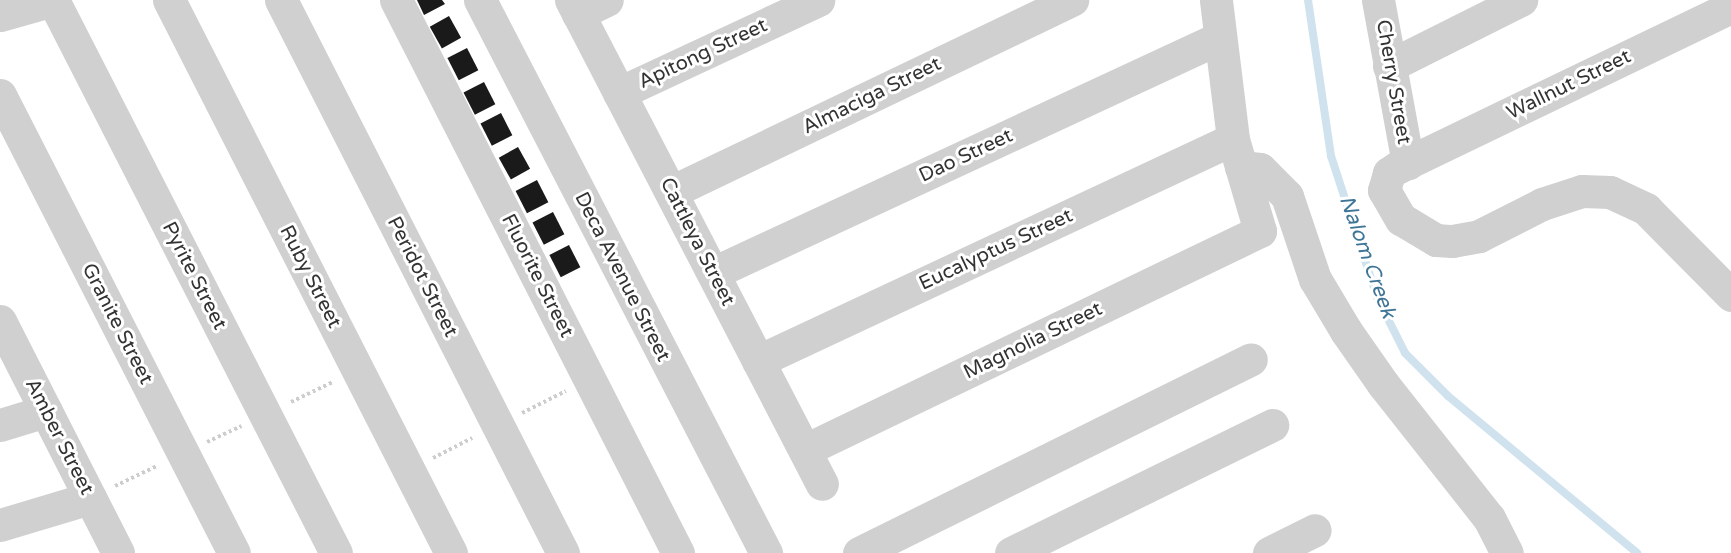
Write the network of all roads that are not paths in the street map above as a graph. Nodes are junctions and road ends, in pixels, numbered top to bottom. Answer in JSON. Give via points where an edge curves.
{"nodes":[{"id":1,"x":53,"y":0,"type":"edge"},
{"id":2,"x":169,"y":0,"type":"edge"},
{"id":3,"x":281,"y":0,"type":"edge"},
{"id":4,"x":396,"y":0,"type":"edge"},
{"id":5,"x":480,"y":0,"type":"edge"},
{"id":6,"x":819,"y":0,"type":"edge"},
{"id":7,"x":1072,"y":0,"type":"edge"},
{"id":8,"x":1216,"y":0,"type":"edge"},
{"id":9,"x":1378,"y":0,"type":"edge"},
{"id":10,"x":1521,"y":0,"type":"edge"},
{"id":11,"x":586,"y":4,"type":"edge"},
{"id":12,"x":1731,"y":7,"type":"edge"},
{"id":13,"x":0,"y":15,"type":"edge"},
{"id":14,"x":1219,"y":39,"type":"junction"},
{"id":15,"x":1389,"y":66,"type":"junction"},
{"id":16,"x":619,"y":93,"type":"junction"},
{"id":17,"x":0,"y":94,"type":"edge"},
{"id":18,"x":1237,"y":153,"type":"junction"},
{"id":19,"x":1408,"y":163,"type":"junction"},
{"id":20,"x":671,"y":192,"type":"junction"},
{"id":21,"x":713,"y":273,"type":"junction"},
{"id":22,"x":1729,"y":292,"type":"edge"},
{"id":23,"x":0,"y":323,"type":"edge"},
{"id":24,"x":1251,"y":360,"type":"dead end"},
{"id":25,"x":758,"y":361,"type":"junction"},
{"id":26,"x":46,"y":411,"type":"junction"},
{"id":27,"x":0,"y":425,"type":"edge"},
{"id":28,"x":1272,"y":425,"type":"dead end"},
{"id":29,"x":805,"y":450,"type":"junction"},
{"id":30,"x":822,"y":484,"type":"dead end"},
{"id":31,"x":90,"y":498,"type":"junction"},
{"id":32,"x":0,"y":525,"type":"edge"},
{"id":33,"x":1315,"y":530,"type":"dead end"},
{"id":34,"x":118,"y":553,"type":"edge"},
{"id":35,"x":234,"y":553,"type":"edge"},
{"id":36,"x":336,"y":553,"type":"edge"},
{"id":37,"x":451,"y":553,"type":"edge"},
{"id":38,"x":563,"y":553,"type":"edge"},
{"id":39,"x":678,"y":553,"type":"edge"},
{"id":40,"x":766,"y":553,"type":"edge"},
{"id":41,"x":859,"y":553,"type":"edge"},
{"id":42,"x":1011,"y":553,"type":"edge"},
{"id":43,"x":1269,"y":553,"type":"edge"},
{"id":44,"x":1507,"y":553,"type":"edge"}],
"edges":[{"from":1,"to":13,"type":"street"},
{"from":1,"to":36,"type":"street","name":"Pyrite Street"},
{"from":2,"to":37,"type":"street","name":"Ruby Street"},
{"from":3,"to":38,"type":"street","name":"Peridot Street"},
{"from":4,"to":39,"type":"street","name":"Fluorite Street"},
{"from":5,"to":40,"type":"street","name":"Deca Avenue Street"},
{"from":6,"to":16,"type":"street","name":"Apitong Street"},
{"from":7,"to":20,"type":"street","name":"Almaciga Street"},
{"from":8,"to":14,"type":"street"},
{"from":9,"to":15,"type":"street","name":"Cherry Street"},
{"from":10,"to":15,"type":"street"},
{"from":11,"to":16,"type":"street","name":"Cattleya Street"},
{"from":12,"to":19,"type":"street","name":"Wallnut Street"},
{"from":14,"to":18,"type":"street"},
{"from":14,"to":21,"type":"street","name":"Dao Street"},
{"from":15,"to":19,"type":"street","name":"Cherry Street"},
{"from":16,"to":20,"type":"street","name":"Cattleya Street"},
{"from":17,"to":35,"type":"street","name":"Granite Street"},
{"from":18,"to":25,"type":"street","name":"Eucalyptus Street"},
{"from":18,"to":29,"type":"street","name":"Magnolia Street","via":[[1260,231]]},
{"from":18,"to":44,"type":"street","via":[[1287,196],[1315,279],[1346,331],[1483,510]]},
{"from":19,"to":22,"type":"street","name":"Wallnut Street","via":[[1389,173],[1384,190],[1401,219],[1436,240],[1479,236],[1542,204],[1582,191],[1610,192],[1646,209]]},
{"from":20,"to":21,"type":"street","name":"Cattleya Street"},
{"from":21,"to":25,"type":"street","name":"Cattleya Street"},
{"from":23,"to":26,"type":"street","name":"Amber Street"},
{"from":24,"to":41,"type":"street"},
{"from":25,"to":29,"type":"street","name":"Cattleya Street"},
{"from":26,"to":27,"type":"street"},
{"from":26,"to":31,"type":"street","name":"Amber Street"},
{"from":28,"to":42,"type":"street"},
{"from":29,"to":30,"type":"street","name":"Cattleya Street"},
{"from":31,"to":32,"type":"street"},
{"from":31,"to":34,"type":"street","name":"Amber Street"},
{"from":33,"to":43,"type":"street"}]}
